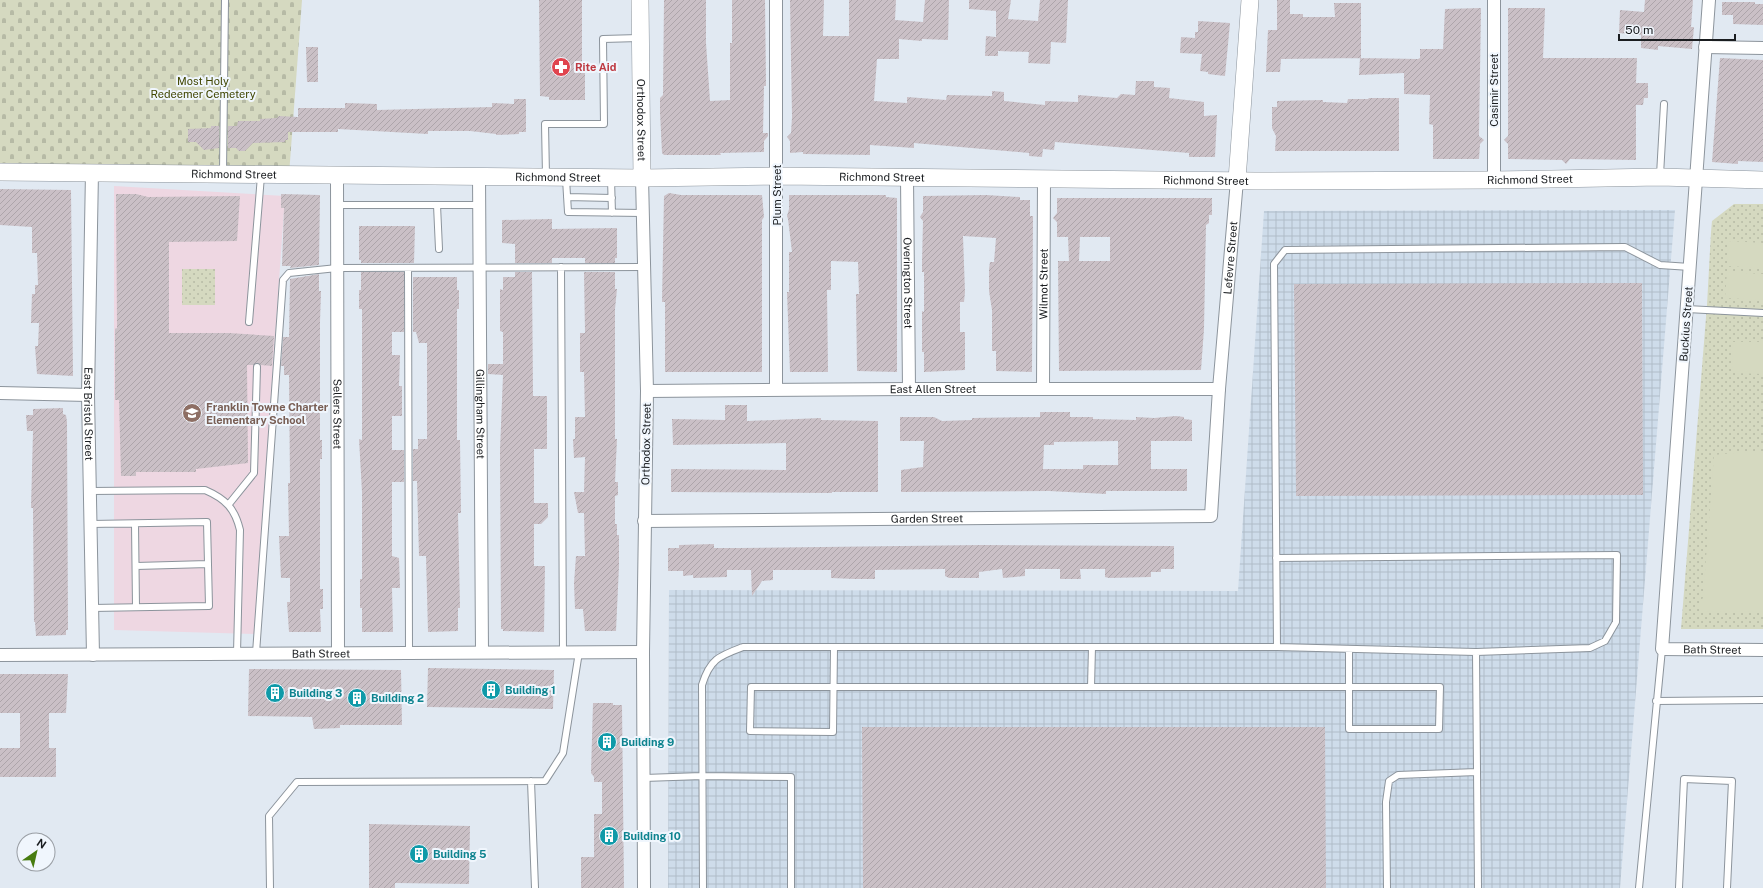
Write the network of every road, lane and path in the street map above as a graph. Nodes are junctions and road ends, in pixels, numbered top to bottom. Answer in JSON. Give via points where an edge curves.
{"nodes":[{"id":1,"x":225,"y":0,"type":"edge"},
{"id":2,"x":640,"y":0,"type":"edge"},
{"id":3,"x":776,"y":0,"type":"edge"},
{"id":4,"x":1250,"y":0,"type":"edge"},
{"id":5,"x":1494,"y":0,"type":"edge"},
{"id":6,"x":1709,"y":0,"type":"edge"},
{"id":7,"x":641,"y":38,"type":"junction"},
{"id":8,"x":1705,"y":47,"type":"junction"},
{"id":9,"x":1763,"y":48,"type":"edge"},
{"id":10,"x":1664,"y":104,"type":"dead end"},
{"id":11,"x":0,"y":172,"type":"edge"},
{"id":12,"x":92,"y":172,"type":"junction"},
{"id":13,"x":223,"y":174,"type":"junction"},
{"id":14,"x":261,"y":175,"type":"junction"},
{"id":15,"x":478,"y":175,"type":"junction"},
{"id":16,"x":337,"y":176,"type":"junction"},
{"id":17,"x":546,"y":176,"type":"junction"},
{"id":18,"x":777,"y":176,"type":"junction"},
{"id":19,"x":566,"y":177,"type":"junction"},
{"id":20,"x":611,"y":177,"type":"junction"},
{"id":21,"x":907,"y":177,"type":"junction"},
{"id":22,"x":1660,"y":177,"type":"junction"},
{"id":23,"x":642,"y":178,"type":"junction"},
{"id":24,"x":1044,"y":179,"type":"junction"},
{"id":25,"x":1696,"y":179,"type":"junction"},
{"id":26,"x":1237,"y":180,"type":"junction"},
{"id":27,"x":1494,"y":180,"type":"junction"},
{"id":28,"x":1763,"y":180,"type":"edge"},
{"id":29,"x":567,"y":198,"type":"junction"},
{"id":30,"x":612,"y":198,"type":"junction"},
{"id":31,"x":337,"y":205,"type":"junction"},
{"id":32,"x":437,"y":205,"type":"junction"},
{"id":33,"x":479,"y":205,"type":"junction"},
{"id":34,"x":612,"y":213,"type":"junction"},
{"id":35,"x":643,"y":213,"type":"junction"},
{"id":36,"x":439,"y":249,"type":"dead end"},
{"id":37,"x":479,"y":267,"type":"junction"},
{"id":38,"x":561,"y":267,"type":"junction"},
{"id":39,"x":644,"y":267,"type":"junction"},
{"id":40,"x":1690,"y":267,"type":"junction"},
{"id":41,"x":337,"y":268,"type":"junction"},
{"id":42,"x":408,"y":268,"type":"junction"},
{"id":43,"x":1687,"y":309,"type":"junction"},
{"id":44,"x":1763,"y":313,"type":"edge"},
{"id":45,"x":249,"y":322,"type":"dead end"},
{"id":46,"x":257,"y":367,"type":"dead end"},
{"id":47,"x":909,"y":388,"type":"junction"},
{"id":48,"x":1043,"y":388,"type":"junction"},
{"id":49,"x":776,"y":389,"type":"junction"},
{"id":50,"x":1219,"y":389,"type":"junction"},
{"id":51,"x":647,"y":391,"type":"junction"},
{"id":52,"x":0,"y":393,"type":"edge"},
{"id":53,"x":88,"y":395,"type":"junction"},
{"id":54,"x":90,"y":491,"type":"junction"},
{"id":55,"x":229,"y":504,"type":"junction"},
{"id":56,"x":1211,"y":516,"type":"joint"},
{"id":57,"x":644,"y":521,"type":"junction"},
{"id":58,"x":91,"y":524,"type":"junction"},
{"id":59,"x":135,"y":524,"type":"junction"},
{"id":60,"x":1276,"y":558,"type":"junction"},
{"id":61,"x":208,"y":564,"type":"junction"},
{"id":62,"x":136,"y":566,"type":"junction"},
{"id":63,"x":136,"y":607,"type":"junction"},
{"id":64,"x":92,"y":608,"type":"junction"},
{"id":65,"x":834,"y":647,"type":"junction"},
{"id":66,"x":1092,"y":647,"type":"junction"},
{"id":67,"x":1277,"y":647,"type":"junction"},
{"id":68,"x":1662,"y":648,"type":"junction"},
{"id":69,"x":1349,"y":649,"type":"junction"},
{"id":70,"x":1763,"y":650,"type":"edge"},
{"id":71,"x":338,"y":652,"type":"junction"},
{"id":72,"x":408,"y":652,"type":"junction"},
{"id":73,"x":482,"y":652,"type":"junction"},
{"id":74,"x":563,"y":652,"type":"junction"},
{"id":75,"x":579,"y":652,"type":"junction"},
{"id":76,"x":643,"y":652,"type":"junction"},
{"id":77,"x":1476,"y":652,"type":"junction"},
{"id":78,"x":238,"y":653,"type":"junction"},
{"id":79,"x":256,"y":653,"type":"junction"},
{"id":80,"x":93,"y":654,"type":"junction"},
{"id":81,"x":0,"y":655,"type":"edge"},
{"id":82,"x":834,"y":687,"type":"junction"},
{"id":83,"x":1091,"y":687,"type":"junction"},
{"id":84,"x":1348,"y":687,"type":"junction"},
{"id":85,"x":1656,"y":700,"type":"junction"},
{"id":86,"x":1763,"y":700,"type":"edge"},
{"id":87,"x":1477,"y":772,"type":"junction"},
{"id":88,"x":702,"y":776,"type":"junction"},
{"id":89,"x":644,"y":778,"type":"junction"},
{"id":90,"x":531,"y":781,"type":"junction"},
{"id":91,"x":270,"y":888,"type":"edge"},
{"id":92,"x":535,"y":888,"type":"edge"},
{"id":93,"x":644,"y":888,"type":"edge"},
{"id":94,"x":703,"y":888,"type":"edge"},
{"id":95,"x":791,"y":888,"type":"edge"},
{"id":96,"x":1387,"y":888,"type":"edge"},
{"id":97,"x":1478,"y":888,"type":"edge"},
{"id":98,"x":1639,"y":888,"type":"edge"},
{"id":99,"x":1679,"y":888,"type":"edge"},
{"id":100,"x":1727,"y":888,"type":"edge"}],
"edges":[{"from":1,"to":13,"type":"lane"},
{"from":2,"to":7,"type":"main road","name":"Orthodox Street"},
{"from":3,"to":18,"type":"street","name":"Plum Street"},
{"from":4,"to":26,"type":"main road","name":"Lefevre Street"},
{"from":5,"to":27,"type":"street","name":"Casimir Street"},
{"from":6,"to":8,"type":"street","name":"Buckius Street"},
{"from":7,"to":17,"type":"lane","via":[[602,39],[604,124],[545,124]]},
{"from":7,"to":23,"type":"main road","name":"Orthodox Street"},
{"from":8,"to":9,"type":"street"},
{"from":8,"to":25,"type":"street","name":"Buckius Street"},
{"from":10,"to":22,"type":"lane"},
{"from":11,"to":12,"type":"main road","name":"Richmond Street"},
{"from":12,"to":13,"type":"main road","name":"Richmond Street"},
{"from":12,"to":53,"type":"street","name":"East Bristol Street"},
{"from":13,"to":14,"type":"main road","name":"Richmond Street"},
{"from":14,"to":16,"type":"main road","name":"Richmond Street"},
{"from":14,"to":45,"type":"lane"},
{"from":15,"to":16,"type":"main road","name":"Richmond Street"},
{"from":15,"to":17,"type":"main road","name":"Richmond Street"},
{"from":15,"to":33,"type":"street","name":"Gillingham Street"},
{"from":16,"to":31,"type":"street","name":"Sellers Street"},
{"from":17,"to":19,"type":"main road","name":"Richmond Street"},
{"from":18,"to":21,"type":"main road","name":"Richmond Street"},
{"from":18,"to":23,"type":"main road","name":"Richmond Street"},
{"from":18,"to":49,"type":"street","name":"Plum Street"},
{"from":19,"to":20,"type":"main road","name":"Richmond Street"},
{"from":19,"to":29,"type":"lane"},
{"from":20,"to":23,"type":"main road","name":"Richmond Street"},
{"from":20,"to":30,"type":"lane"},
{"from":21,"to":24,"type":"main road","name":"Richmond Street"},
{"from":21,"to":47,"type":"street","name":"Overington Street"},
{"from":22,"to":25,"type":"main road","name":"Richmond Street"},
{"from":22,"to":27,"type":"main road","name":"Richmond Street"},
{"from":23,"to":35,"type":"street","name":"Orthodox Street"},
{"from":24,"to":26,"type":"main road","name":"Richmond Street"},
{"from":24,"to":48,"type":"street","name":"Wilmot Street"},
{"from":25,"to":28,"type":"main road","name":"Richmond Street"},
{"from":25,"to":40,"type":"street","name":"Buckius Street"},
{"from":26,"to":27,"type":"main road","name":"Richmond Street"},
{"from":26,"to":50,"type":"street","name":"Lefevre Street"},
{"from":29,"to":30,"type":"lane"},
{"from":29,"to":34,"type":"lane","via":[[568,212]]},
{"from":30,"to":34,"type":"lane"},
{"from":31,"to":32,"type":"lane"},
{"from":31,"to":41,"type":"street","name":"Sellers Street"},
{"from":32,"to":33,"type":"lane"},
{"from":32,"to":36,"type":"lane"},
{"from":33,"to":37,"type":"street","name":"Gillingham Street"},
{"from":34,"to":35,"type":"lane"},
{"from":35,"to":39,"type":"street","name":"Orthodox Street"},
{"from":37,"to":38,"type":"lane"},
{"from":37,"to":42,"type":"lane"},
{"from":37,"to":73,"type":"street","name":"Gillingham Street"},
{"from":38,"to":39,"type":"lane"},
{"from":38,"to":74,"type":"lane"},
{"from":39,"to":51,"type":"street","name":"Orthodox Street"},
{"from":40,"to":43,"type":"street","name":"Buckius Street"},
{"from":40,"to":60,"type":"lane","via":[[1660,265],[1625,247],[1285,250],[1274,264]]},
{"from":41,"to":42,"type":"lane"},
{"from":41,"to":71,"type":"street","name":"Sellers Street"},
{"from":41,"to":79,"type":"lane","via":[[289,272],[283,280]]},
{"from":42,"to":72,"type":"lane"},
{"from":43,"to":44,"type":"lane"},
{"from":43,"to":68,"type":"street","name":"Buckius Street"},
{"from":46,"to":55,"type":"lane","via":[[254,473]]},
{"from":47,"to":48,"type":"street","name":"East Allen Street"},
{"from":47,"to":49,"type":"street","name":"East Allen Street"},
{"from":48,"to":50,"type":"street","name":"East Allen Street"},
{"from":49,"to":51,"type":"street","name":"East Allen Street"},
{"from":50,"to":56,"type":"street","name":"Lefevre Street"},
{"from":51,"to":57,"type":"street","name":"Orthodox Street"},
{"from":52,"to":53,"type":"street"},
{"from":53,"to":54,"type":"street","name":"East Bristol Street"},
{"from":54,"to":55,"type":"lane","via":[[206,490]]},
{"from":54,"to":58,"type":"street","name":"East Bristol Street"},
{"from":55,"to":78,"type":"lane","via":[[237,517],[240,530]]},
{"from":56,"to":57,"type":"street","name":"Garden Street"},
{"from":57,"to":76,"type":"street","name":"Orthodox Street"},
{"from":58,"to":59,"type":"lane"},
{"from":58,"to":64,"type":"street","name":"East Bristol Street"},
{"from":59,"to":61,"type":"lane","via":[[207,522]]},
{"from":59,"to":62,"type":"lane"},
{"from":60,"to":67,"type":"lane"},
{"from":60,"to":77,"type":"lane","via":[[1617,555],[1616,622],[1605,641],[1590,648]]},
{"from":61,"to":62,"type":"lane"},
{"from":61,"to":63,"type":"lane","via":[[209,606]]},
{"from":62,"to":63,"type":"lane"},
{"from":63,"to":64,"type":"lane"},
{"from":64,"to":80,"type":"street","name":"East Bristol Street"},
{"from":65,"to":66,"type":"lane"},
{"from":65,"to":82,"type":"lane"},
{"from":65,"to":88,"type":"lane","via":[[743,647],[720,656],[706,671],[702,685]]},
{"from":66,"to":67,"type":"lane"},
{"from":66,"to":83,"type":"lane"},
{"from":67,"to":69,"type":"lane"},
{"from":68,"to":70,"type":"street","name":"Bath Street"},
{"from":68,"to":85,"type":"lane"},
{"from":69,"to":77,"type":"lane"},
{"from":69,"to":84,"type":"lane"},
{"from":71,"to":72,"type":"street","name":"Bath Street"},
{"from":71,"to":79,"type":"street","name":"Bath Street"},
{"from":72,"to":73,"type":"street","name":"Bath Street"},
{"from":73,"to":74,"type":"street","name":"Bath Street"},
{"from":74,"to":75,"type":"street","name":"Bath Street"},
{"from":75,"to":76,"type":"street","name":"Bath Street"},
{"from":75,"to":90,"type":"lane","via":[[563,753],[545,781]]},
{"from":76,"to":89,"type":"street","name":"Orthodox Street"},
{"from":77,"to":87,"type":"lane"},
{"from":78,"to":79,"type":"street","name":"Bath Street"},
{"from":78,"to":80,"type":"street","name":"Bath Street"},
{"from":80,"to":81,"type":"street","name":"Bath Street"},
{"from":82,"to":82,"type":"lane","via":[[833,732],[750,731],[751,687]]},
{"from":82,"to":83,"type":"lane"},
{"from":83,"to":84,"type":"lane"},
{"from":84,"to":84,"type":"lane","via":[[1440,687],[1439,729],[1349,729]]},
{"from":85,"to":86,"type":"lane"},
{"from":85,"to":98,"type":"lane"},
{"from":87,"to":96,"type":"lane","via":[[1398,775],[1389,781],[1386,802]]},
{"from":87,"to":97,"type":"lane"},
{"from":88,"to":89,"type":"lane"},
{"from":88,"to":94,"type":"lane"},
{"from":88,"to":95,"type":"lane","via":[[791,777]]},
{"from":89,"to":93,"type":"street","name":"Orthodox Street"},
{"from":90,"to":91,"type":"lane","via":[[297,782],[269,816]]},
{"from":90,"to":92,"type":"lane"},
{"from":99,"to":100,"type":"lane","via":[[1684,779],[1732,781]]}]}
